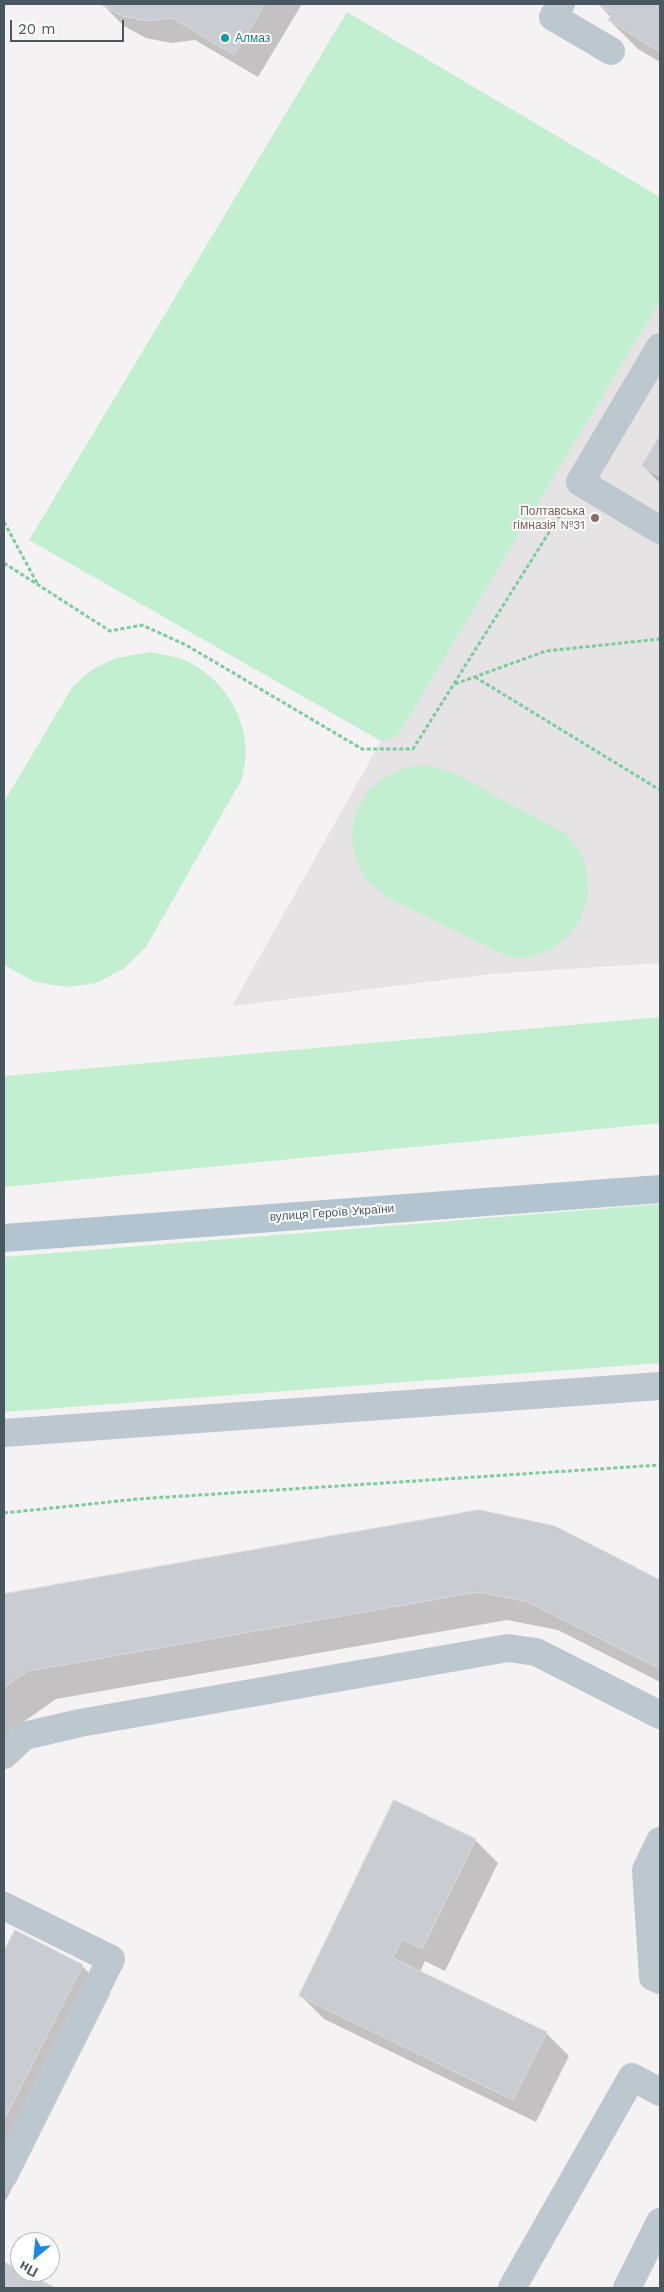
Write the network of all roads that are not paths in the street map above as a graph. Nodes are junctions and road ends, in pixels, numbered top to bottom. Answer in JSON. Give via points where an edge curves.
{"nodes":[{"id":1,"x":561,"y":4,"type":"edge"},
{"id":2,"x":611,"y":51,"type":"dead end"},
{"id":3,"x":660,"y":346,"type":"edge"},
{"id":4,"x":660,"y":530,"type":"edge"},
{"id":5,"x":660,"y":1189,"type":"edge"},
{"id":6,"x":4,"y":1238,"type":"edge"},
{"id":7,"x":660,"y":1386,"type":"edge"},
{"id":8,"x":4,"y":1433,"type":"edge"},
{"id":9,"x":660,"y":1715,"type":"edge"},
{"id":10,"x":4,"y":1755,"type":"edge"},
{"id":11,"x":660,"y":1841,"type":"edge"},
{"id":12,"x":4,"y":1906,"type":"edge"},
{"id":13,"x":660,"y":1980,"type":"edge"},
{"id":14,"x":660,"y":2092,"type":"edge"},
{"id":15,"x":4,"y":2175,"type":"edge"},
{"id":16,"x":660,"y":2222,"type":"edge"},
{"id":17,"x":512,"y":2288,"type":"edge"},
{"id":18,"x":627,"y":2288,"type":"edge"}],
"edges":[{"from":1,"to":2,"type":"street","via":[[553,17]]},
{"from":3,"to":4,"type":"street","via":[[580,482]]},
{"from":5,"to":6,"type":"main road","name":"вулиця Героїв України"},
{"from":7,"to":8,"type":"street"},
{"from":9,"to":10,"type":"street","via":[[536,1652],[508,1648],[80,1723],[24,1736]]},
{"from":11,"to":13,"type":"street","via":[[646,1870],[653,1977]]},
{"from":12,"to":15,"type":"street","via":[[111,1959]]},
{"from":14,"to":17,"type":"street","via":[[632,2077]]},
{"from":16,"to":18,"type":"street"}]}
